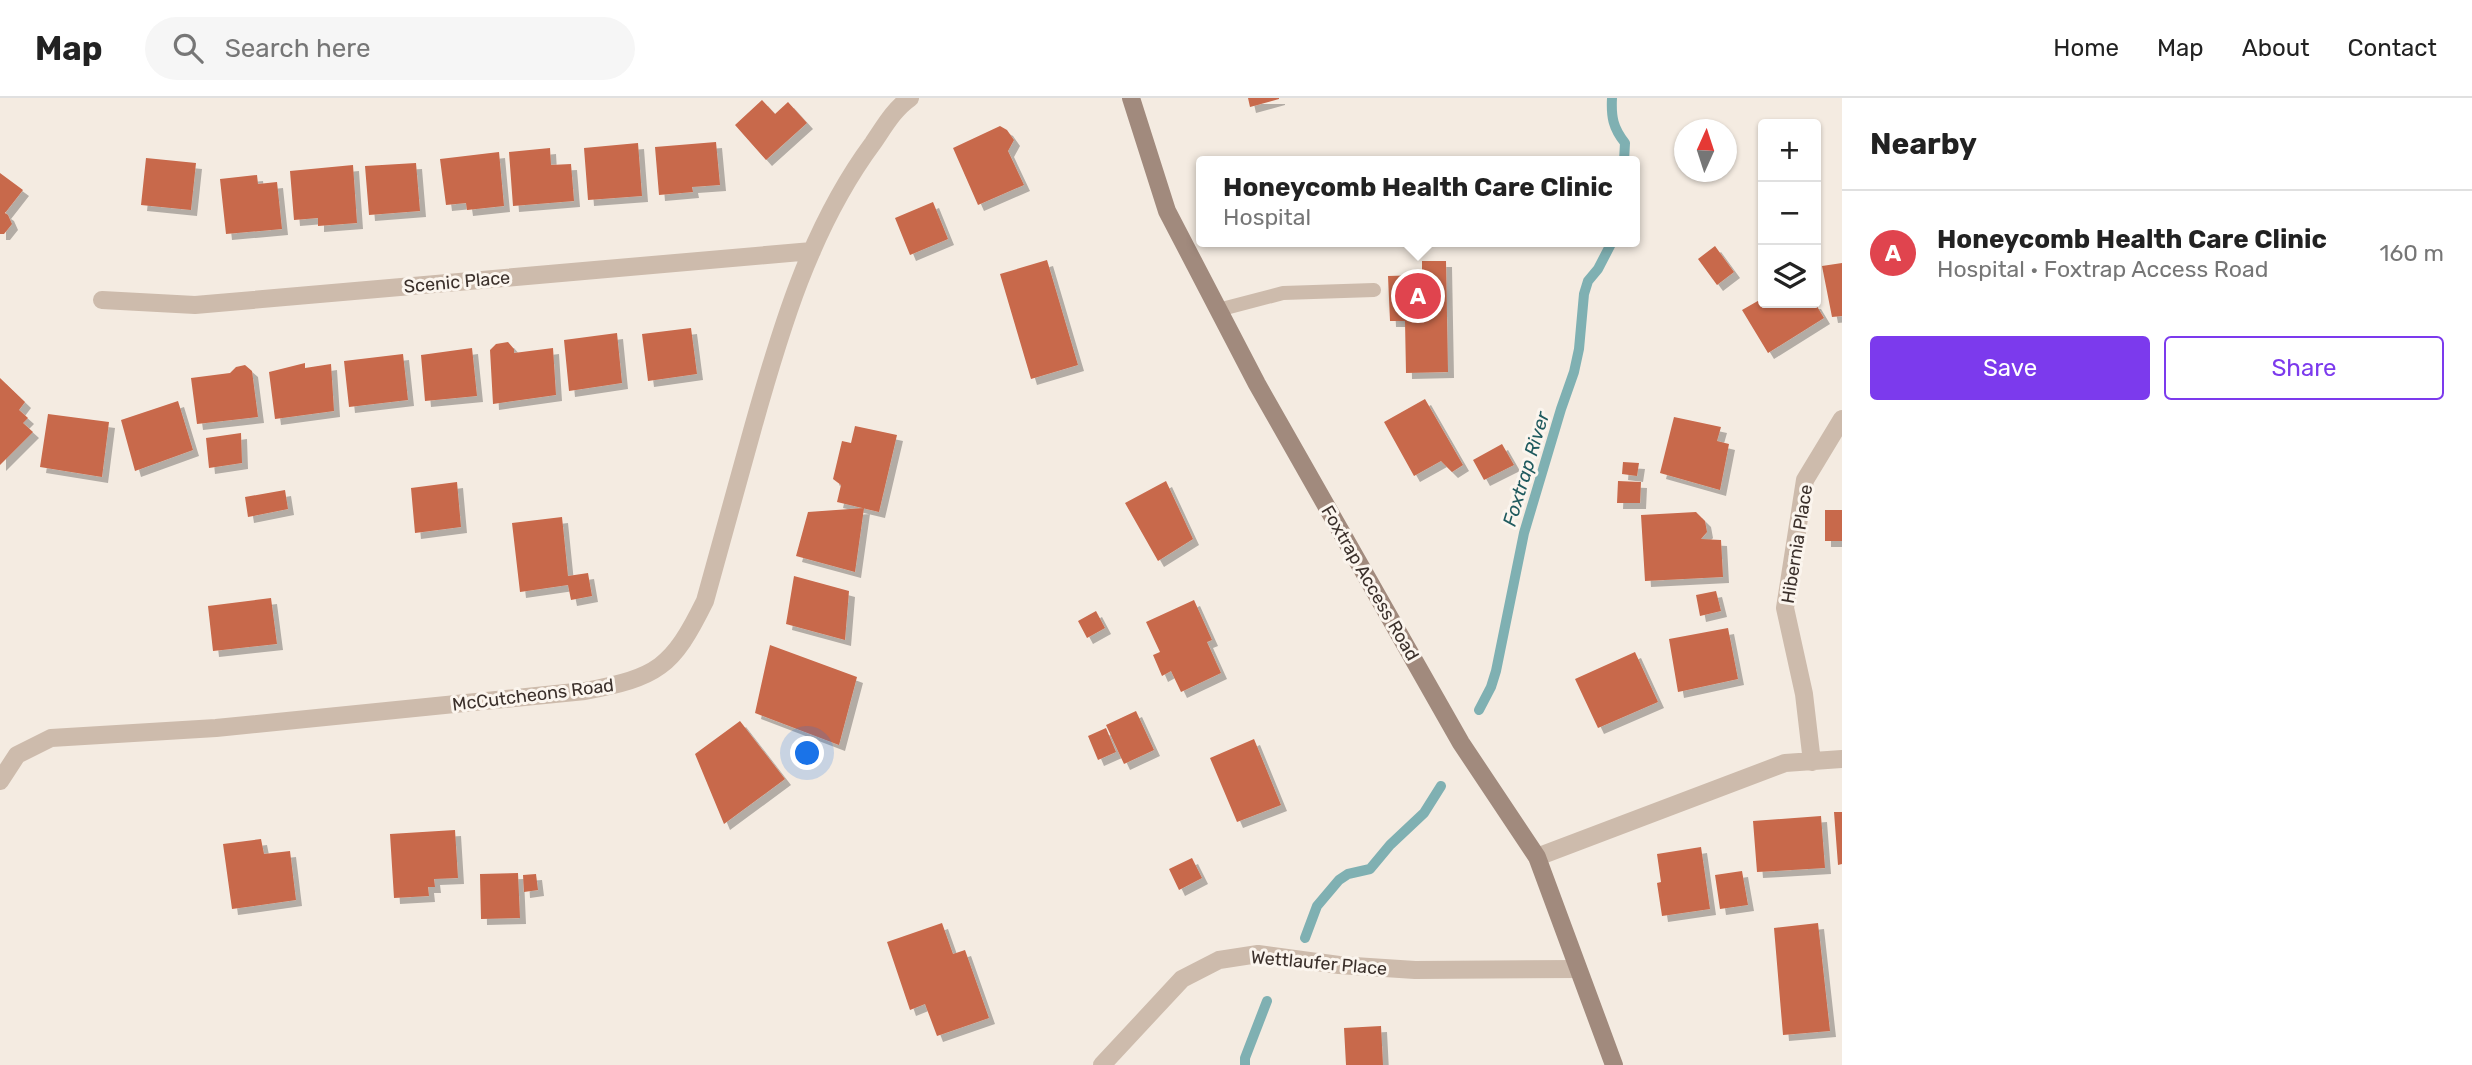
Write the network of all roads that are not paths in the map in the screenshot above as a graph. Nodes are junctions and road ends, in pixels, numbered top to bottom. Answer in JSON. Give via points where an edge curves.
{"nodes":[{"id":1,"x":910,"y":98,"type":"edge"},
{"id":2,"x":1130,"y":98,"type":"edge"},
{"id":3,"x":812,"y":251,"type":"junction"},
{"id":4,"x":1374,"y":290,"type":"dead end"},
{"id":5,"x":102,"y":300,"type":"dead end"},
{"id":6,"x":1219,"y":310,"type":"junction"},
{"id":7,"x":1842,"y":419,"type":"edge"},
{"id":8,"x":1842,"y":759,"type":"edge"},
{"id":9,"x":1812,"y":762,"type":"junction"},
{"id":10,"x":0,"y":781,"type":"edge"},
{"id":11,"x":1537,"y":857,"type":"junction"},
{"id":12,"x":1578,"y":969,"type":"junction"},
{"id":13,"x":1102,"y":1065,"type":"edge"},
{"id":14,"x":1614,"y":1065,"type":"edge"}],
"edges":[{"from":1,"to":3,"type":"street","name":"McCutcheons Road","via":[[864,155]]},
{"from":2,"to":6,"type":"main road","name":"Foxtrap Access Road","via":[[1167,211]]},
{"from":3,"to":5,"type":"street","name":"Scenic Place","via":[[195,305]]},
{"from":3,"to":10,"type":"street","name":"McCutcheons Road","via":[[777,339],[705,601],[686,639],[662,667],[627,683],[585,691],[216,728],[51,738],[17,755]]},
{"from":4,"to":6,"type":"lane","via":[[1283,293]]},
{"from":6,"to":11,"type":"main road","name":"Foxtrap Access Road","via":[[1461,743]]},
{"from":7,"to":9,"type":"street","name":"Hibernia Place","via":[[1805,480],[1785,608],[1804,694]]},
{"from":8,"to":9,"type":"street"},
{"from":9,"to":11,"type":"street","via":[[1785,763]]},
{"from":11,"to":12,"type":"main road","name":"Foxtrap Access Road"},
{"from":12,"to":13,"type":"street","name":"Wettlaufer Place","via":[[1415,971],[1258,954],[1219,960],[1182,979]]},
{"from":12,"to":14,"type":"main road","name":"Foxtrap Access Road"}]}
